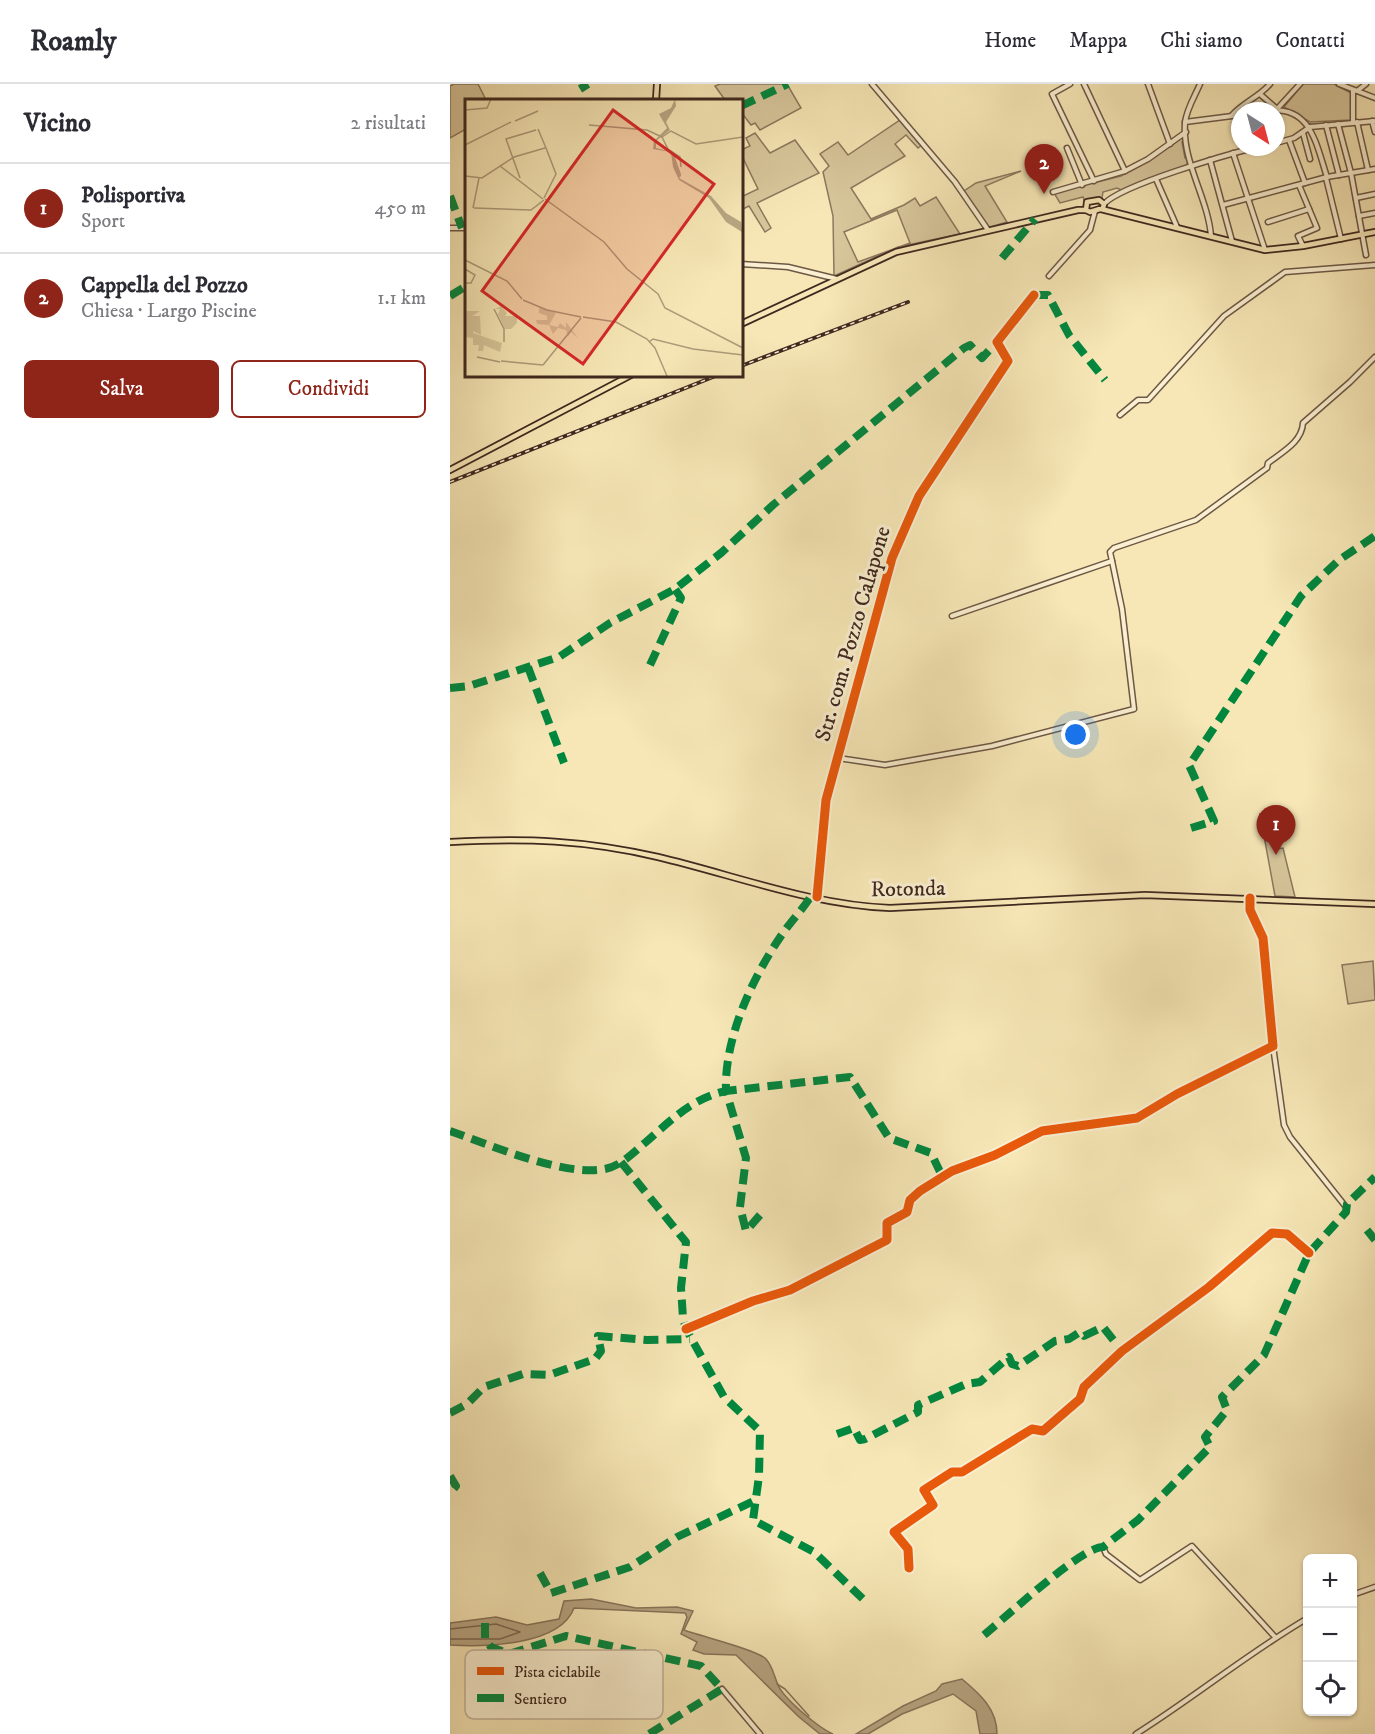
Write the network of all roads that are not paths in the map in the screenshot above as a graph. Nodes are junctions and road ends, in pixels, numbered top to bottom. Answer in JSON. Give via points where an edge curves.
{"nodes":[{"id":1,"x":657,"y":84,"type":"edge"},
{"id":2,"x":872,"y":84,"type":"edge"},
{"id":3,"x":1070,"y":84,"type":"edge"},
{"id":4,"x":1084,"y":84,"type":"edge"},
{"id":5,"x":1148,"y":84,"type":"edge"},
{"id":6,"x":1200,"y":84,"type":"edge"},
{"id":7,"x":1270,"y":84,"type":"edge"},
{"id":8,"x":1300,"y":84,"type":"edge"},
{"id":9,"x":1339,"y":84,"type":"edge"},
{"id":10,"x":1366,"y":84,"type":"edge"},
{"id":11,"x":1347,"y":85,"type":"edge"},
{"id":12,"x":1355,"y":91,"type":"junction"},
{"id":13,"x":1261,"y":95,"type":"junction"},
{"id":14,"x":1375,"y":98,"type":"edge"},
{"id":15,"x":656,"y":99,"type":"edge"},
{"id":16,"x":1243,"y":102,"type":"edge"},
{"id":17,"x":1269,"y":102,"type":"edge"},
{"id":18,"x":1283,"y":102,"type":"edge"},
{"id":19,"x":1285,"y":112,"type":"edge"},
{"id":20,"x":1231,"y":116,"type":"edge"},
{"id":21,"x":1374,"y":121,"type":"edge"},
{"id":22,"x":1185,"y":122,"type":"junction"},
{"id":23,"x":1355,"y":122,"type":"junction"},
{"id":24,"x":1338,"y":124,"type":"junction"},
{"id":25,"x":1326,"y":125,"type":"junction"},
{"id":26,"x":1310,"y":127,"type":"junction"},
{"id":27,"x":1186,"y":132,"type":"junction"},
{"id":28,"x":1375,"y":132,"type":"edge"},
{"id":29,"x":1303,"y":133,"type":"junction"},
{"id":30,"x":1289,"y":140,"type":"junction"},
{"id":31,"x":1285,"y":141,"type":"edge"},
{"id":32,"x":1170,"y":144,"type":"junction"},
{"id":33,"x":1067,"y":148,"type":"dead end"},
{"id":34,"x":1231,"y":154,"type":"edge"},
{"id":35,"x":1234,"y":156,"type":"edge"},
{"id":36,"x":1310,"y":159,"type":"dead end"},
{"id":37,"x":1210,"y":160,"type":"junction"},
{"id":38,"x":1191,"y":166,"type":"junction"},
{"id":39,"x":1375,"y":169,"type":"edge"},
{"id":40,"x":1368,"y":170,"type":"junction"},
{"id":41,"x":1125,"y":171,"type":"junction"},
{"id":42,"x":1351,"y":173,"type":"junction"},
{"id":43,"x":1340,"y":175,"type":"junction"},
{"id":44,"x":1327,"y":178,"type":"junction"},
{"id":45,"x":1156,"y":179,"type":"junction"},
{"id":46,"x":1094,"y":180,"type":"junction"},
{"id":47,"x":1305,"y":183,"type":"junction"},
{"id":48,"x":1083,"y":185,"type":"junction"},
{"id":49,"x":1299,"y":185,"type":"junction"},
{"id":50,"x":1053,"y":192,"type":"dead end"},
{"id":51,"x":1375,"y":194,"type":"edge"},
{"id":52,"x":1247,"y":198,"type":"junction"},
{"id":53,"x":1356,"y":198,"type":"junction"},
{"id":54,"x":1223,"y":205,"type":"junction"},
{"id":55,"x":1101,"y":206,"type":"junction"},
{"id":56,"x":1087,"y":209,"type":"junction"},
{"id":57,"x":1309,"y":209,"type":"junction"},
{"id":58,"x":1375,"y":213,"type":"edge"},
{"id":59,"x":1359,"y":216,"type":"junction"},
{"id":60,"x":1268,"y":222,"type":"dead end"},
{"id":61,"x":1092,"y":223,"type":"junction"},
{"id":62,"x":1177,"y":227,"type":"junction"},
{"id":63,"x":988,"y":230,"type":"junction"},
{"id":64,"x":1375,"y":232,"type":"edge"},
{"id":65,"x":1362,"y":235,"type":"junction"},
{"id":66,"x":1211,"y":236,"type":"junction"},
{"id":67,"x":1341,"y":239,"type":"junction"},
{"id":68,"x":1232,"y":241,"type":"junction"},
{"id":69,"x":1303,"y":246,"type":"junction"},
{"id":70,"x":1265,"y":250,"type":"junction"},
{"id":71,"x":1366,"y":255,"type":"dead end"},
{"id":72,"x":742,"y":264,"type":"edge"},
{"id":73,"x":1375,"y":265,"type":"edge"},
{"id":74,"x":1049,"y":276,"type":"dead end"},
{"id":75,"x":837,"y":279,"type":"junction"},
{"id":76,"x":1034,"y":296,"type":"dead end"},
{"id":77,"x":742,"y":324,"type":"edge"},
{"id":78,"x":1375,"y":357,"type":"edge"},
{"id":79,"x":629,"y":376,"type":"edge"},
{"id":80,"x":1120,"y":415,"type":"dead end"},
{"id":81,"x":450,"y":470,"type":"edge"},
{"id":82,"x":1112,"y":561,"type":"junction"},
{"id":83,"x":952,"y":616,"type":"dead end"},
{"id":84,"x":838,"y":758,"type":"junction"},
{"id":85,"x":450,"y":842,"type":"edge"},
{"id":86,"x":818,"y":897,"type":"junction"},
{"id":87,"x":1250,"y":898,"type":"junction"},
{"id":88,"x":1375,"y":904,"type":"edge"},
{"id":89,"x":1273,"y":1046,"type":"junction"},
{"id":90,"x":1346,"y":1207,"type":"dead end"},
{"id":91,"x":1309,"y":1253,"type":"dead end"},
{"id":92,"x":686,"y":1329,"type":"dead end"},
{"id":93,"x":1103,"y":1547,"type":"dead end"},
{"id":94,"x":909,"y":1568,"type":"dead end"},
{"id":95,"x":1375,"y":1587,"type":"edge"},
{"id":96,"x":1357,"y":1594,"type":"edge"},
{"id":97,"x":1303,"y":1621,"type":"edge"},
{"id":98,"x":1275,"y":1637,"type":"junction"},
{"id":99,"x":722,"y":1689,"type":"dead end"},
{"id":100,"x":760,"y":1734,"type":"edge"},
{"id":101,"x":1136,"y":1734,"type":"edge"}],
"edges":[{"from":1,"to":15,"type":"main road"},
{"from":2,"to":63,"type":"street","via":[[955,182]]},
{"from":3,"to":46,"type":"street","via":[[1052,94]]},
{"from":4,"to":41,"type":"street"},
{"from":5,"to":32,"type":"street"},
{"from":6,"to":22,"type":"street"},
{"from":7,"to":13,"type":"street"},
{"from":8,"to":18,"type":"street"},
{"from":9,"to":11,"type":"street"},
{"from":10,"to":12,"type":"street"},
{"from":11,"to":12,"type":"street"},
{"from":12,"to":14,"type":"street"},
{"from":12,"to":23,"type":"street"},
{"from":13,"to":16,"type":"street"},
{"from":13,"to":17,"type":"street"},
{"from":19,"to":26,"type":"street"},
{"from":20,"to":22,"type":"street"},
{"from":21,"to":23,"type":"street"},
{"from":21,"to":28,"type":"street"},
{"from":22,"to":27,"type":"street"},
{"from":23,"to":24,"type":"street"},
{"from":23,"to":40,"type":"street"},
{"from":24,"to":25,"type":"street"},
{"from":24,"to":42,"type":"street"},
{"from":25,"to":26,"type":"street"},
{"from":25,"to":43,"type":"street"},
{"from":26,"to":29,"type":"street"},
{"from":26,"to":44,"type":"street"},
{"from":27,"to":32,"type":"street"},
{"from":27,"to":38,"type":"street"},
{"from":29,"to":30,"type":"street"},
{"from":29,"to":36,"type":"street"},
{"from":30,"to":31,"type":"street"},
{"from":30,"to":47,"type":"street"},
{"from":32,"to":41,"type":"street"},
{"from":33,"to":48,"type":"street"},
{"from":34,"to":37,"type":"street"},
{"from":35,"to":52,"type":"street"},
{"from":37,"to":38,"type":"street"},
{"from":37,"to":54,"type":"street"},
{"from":38,"to":45,"type":"street"},
{"from":38,"to":66,"type":"street","via":[[1210,220]]},
{"from":39,"to":40,"type":"street"},
{"from":40,"to":42,"type":"street"},
{"from":41,"to":46,"type":"street"},
{"from":42,"to":43,"type":"street"},
{"from":42,"to":53,"type":"street"},
{"from":43,"to":44,"type":"street"},
{"from":44,"to":47,"type":"street"},
{"from":44,"to":67,"type":"street"},
{"from":45,"to":55,"type":"street"},
{"from":45,"to":62,"type":"street"},
{"from":46,"to":48,"type":"street"},
{"from":47,"to":49,"type":"street"},
{"from":48,"to":50,"type":"street"},
{"from":49,"to":52,"type":"street"},
{"from":49,"to":57,"type":"street"},
{"from":51,"to":53,"type":"street"},
{"from":52,"to":54,"type":"street"},
{"from":52,"to":70,"type":"street"},
{"from":53,"to":59,"type":"street"},
{"from":54,"to":68,"type":"street"},
{"from":55,"to":56,"type":"main road"},
{"from":55,"to":56,"type":"main road"},
{"from":55,"to":61,"type":"street"},
{"from":55,"to":62,"type":"main road"},
{"from":56,"to":61,"type":"street"},
{"from":56,"to":63,"type":"main road"},
{"from":57,"to":60,"type":"street"},
{"from":57,"to":69,"type":"street","via":[[1317,228],[1298,236]]},
{"from":58,"to":59,"type":"street"},
{"from":59,"to":65,"type":"street"},
{"from":61,"to":74,"type":"street"},
{"from":62,"to":66,"type":"main road"},
{"from":63,"to":75,"type":"main road","via":[[896,252]]},
{"from":64,"to":65,"type":"main road"},
{"from":65,"to":67,"type":"main road"},
{"from":65,"to":71,"type":"street"},
{"from":66,"to":68,"type":"main road"},
{"from":67,"to":69,"type":"main road"},
{"from":68,"to":70,"type":"main road"},
{"from":69,"to":70,"type":"main road"},
{"from":72,"to":75,"type":"street","via":[[788,267]]},
{"from":73,"to":80,"type":"street","via":[[1285,272],[1224,316],[1148,400],[1138,400]]},
{"from":75,"to":77,"type":"main road"},
{"from":76,"to":84,"type":"street","name":"Str. com. Pozzo Calapone","via":[[997,342],[1008,361],[919,496],[892,558]]},
{"from":78,"to":82,"type":"street","via":[[1303,423],[1302,432],[1267,468],[1196,520],[1114,548],[1110,552]]},
{"from":79,"to":81,"type":"main road"},
{"from":82,"to":83,"type":"street"},
{"from":82,"to":84,"type":"street","via":[[1134,709],[992,746],[885,765]]},
{"from":84,"to":86,"type":"street","name":"Str. com. Pozzo Calapone","via":[[824,815]]},
{"from":85,"to":86,"type":"main road","name":"Rotonda","via":[[513,838],[595,844]]},
{"from":86,"to":87,"type":"main road","name":"Rotonda","via":[[851,906],[890,908],[1122,896]]},
{"from":87,"to":88,"type":"main road","name":"Rotonda"},
{"from":87,"to":89,"type":"street","via":[[1250,910],[1263,938]]},
{"from":89,"to":90,"type":"street","via":[[1284,1125]]},
{"from":89,"to":92,"type":"street","via":[[1133,1120],[1042,1131],[942,1176],[913,1196],[907,1212],[887,1223],[888,1240],[790,1290],[753,1300]]},
{"from":91,"to":94,"type":"street","via":[[1287,1234],[1272,1233],[1209,1287],[1122,1351],[1084,1387],[1080,1399],[1043,1431],[1032,1429],[963,1472],[952,1472],[924,1490],[933,1505],[894,1532],[908,1549]]},
{"from":93,"to":98,"type":"street","via":[[1106,1554],[1140,1580],[1192,1546]]},
{"from":95,"to":96,"type":"street"},
{"from":97,"to":98,"type":"street"},
{"from":98,"to":101,"type":"street","via":[[1199,1694]]},
{"from":99,"to":100,"type":"street"}]}
